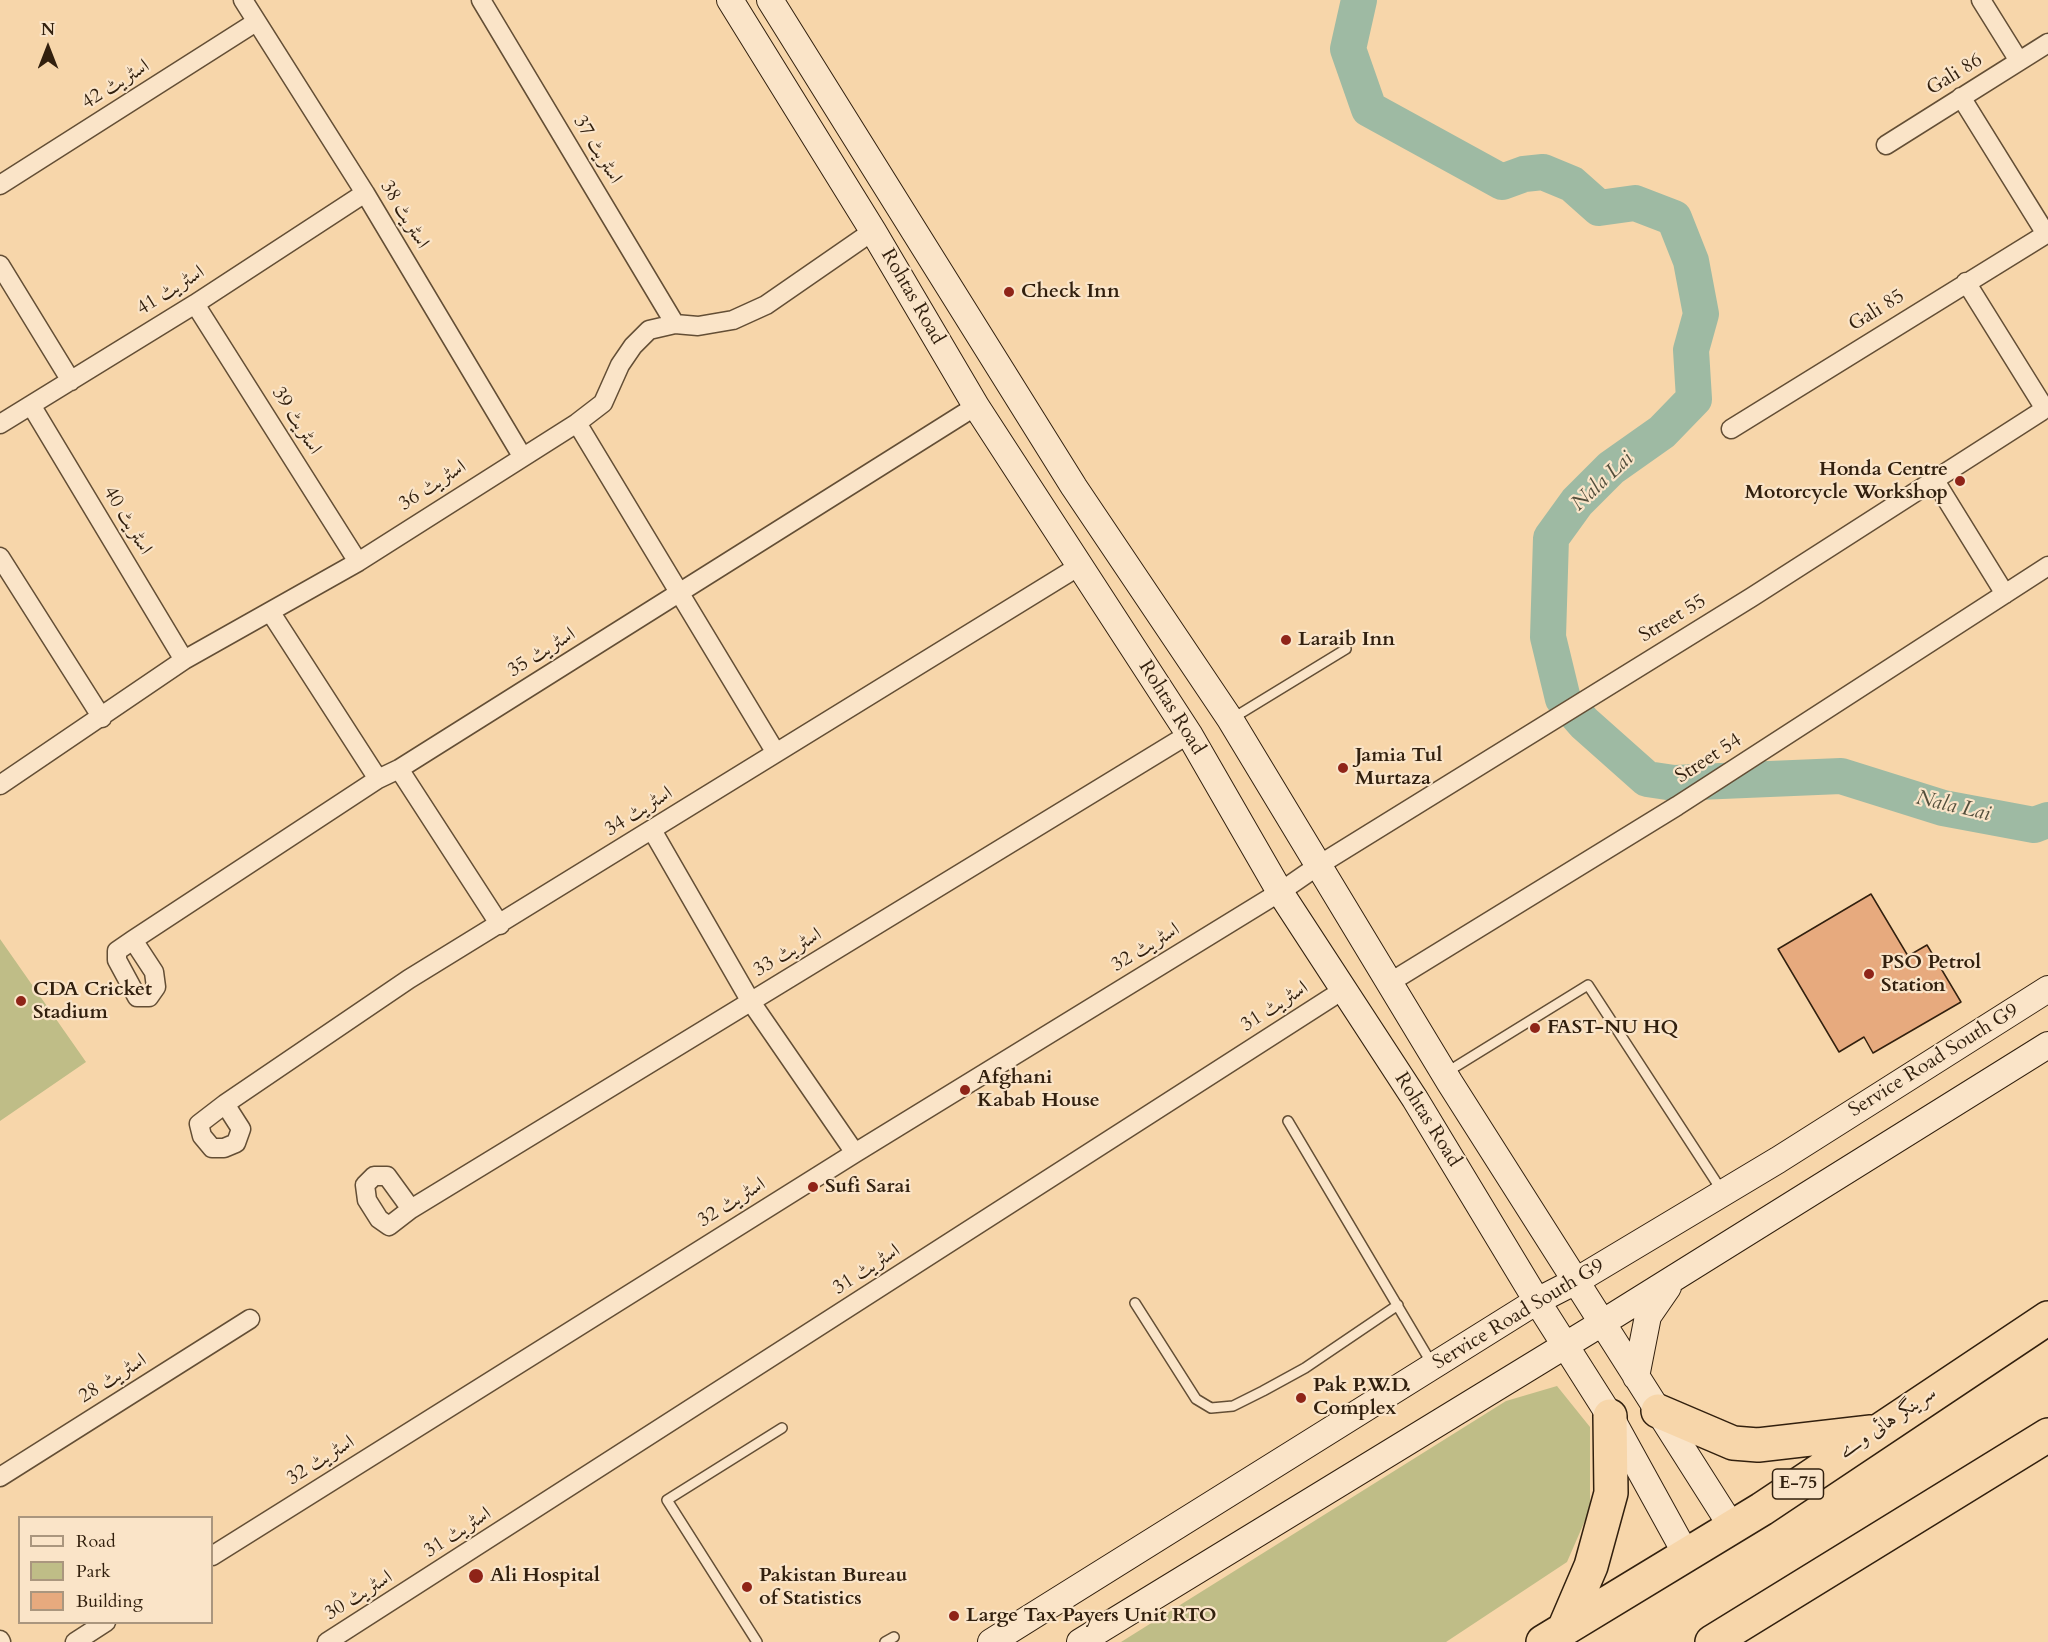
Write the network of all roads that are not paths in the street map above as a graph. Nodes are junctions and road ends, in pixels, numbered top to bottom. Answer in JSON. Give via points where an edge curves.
{"nodes":[{"id":1,"x":243,"y":0,"type":"edge"},
{"id":2,"x":481,"y":0,"type":"edge"},
{"id":3,"x":730,"y":0,"type":"edge"},
{"id":4,"x":770,"y":0,"type":"edge"},
{"id":5,"x":1981,"y":0,"type":"edge"},
{"id":6,"x":256,"y":22,"type":"junction"},
{"id":7,"x":2048,"y":43,"type":"edge"},
{"id":8,"x":2019,"y":61,"type":"junction"},
{"id":9,"x":1961,"y":97,"type":"junction"},
{"id":10,"x":1886,"y":145,"type":"dead end"},
{"id":11,"x":0,"y":185,"type":"edge"},
{"id":12,"x":365,"y":193,"type":"junction"},
{"id":13,"x":873,"y":231,"type":"junction"},
{"id":14,"x":2047,"y":234,"type":"edge"},
{"id":15,"x":0,"y":265,"type":"edge"},
{"id":16,"x":1966,"y":282,"type":"junction"},
{"id":17,"x":195,"y":303,"type":"junction"},
{"id":18,"x":675,"y":324,"type":"junction"},
{"id":19,"x":71,"y":381,"type":"junction"},
{"id":20,"x":31,"y":405,"type":"junction"},
{"id":21,"x":976,"y":406,"type":"junction"},
{"id":22,"x":2047,"y":408,"type":"edge"},
{"id":23,"x":577,"y":423,"type":"junction"},
{"id":24,"x":0,"y":424,"type":"edge"},
{"id":25,"x":1731,"y":429,"type":"dead end"},
{"id":26,"x":522,"y":456,"type":"junction"},
{"id":27,"x":1934,"y":479,"type":"junction"},
{"id":28,"x":0,"y":557,"type":"edge"},
{"id":29,"x":358,"y":562,"type":"junction"},
{"id":30,"x":1081,"y":565,"type":"junction"},
{"id":31,"x":2048,"y":567,"type":"edge"},
{"id":32,"x":679,"y":594,"type":"junction"},
{"id":33,"x":2005,"y":594,"type":"junction"},
{"id":34,"x":271,"y":613,"type":"junction"},
{"id":35,"x":1346,"y":649,"type":"dead end"},
{"id":36,"x":184,"y":660,"type":"junction"},
{"id":37,"x":102,"y":718,"type":"junction"},
{"id":38,"x":1230,"y":719,"type":"junction"},
{"id":39,"x":1189,"y":734,"type":"junction"},
{"id":40,"x":776,"y":753,"type":"junction"},
{"id":41,"x":399,"y":769,"type":"junction"},
{"id":42,"x":378,"y":779,"type":"junction"},
{"id":43,"x":0,"y":786,"type":"edge"},
{"id":44,"x":652,"y":830,"type":"junction"},
{"id":45,"x":1319,"y":865,"type":"junction"},
{"id":46,"x":1280,"y":892,"type":"junction"},
{"id":47,"x":500,"y":925,"type":"junction"},
{"id":48,"x":133,"y":940,"type":"dead end"},
{"id":49,"x":1389,"y":983,"type":"junction"},
{"id":50,"x":2048,"y":989,"type":"edge"},
{"id":51,"x":1343,"y":990,"type":"junction"},
{"id":52,"x":751,"y":1002,"type":"junction"},
{"id":53,"x":2048,"y":1045,"type":"edge"},
{"id":54,"x":1447,"y":1078,"type":"junction"},
{"id":55,"x":1415,"y":1098,"type":"junction"},
{"id":56,"x":225,"y":1104,"type":"dead end"},
{"id":57,"x":1288,"y":1121,"type":"dead end"},
{"id":58,"x":855,"y":1153,"type":"junction"},
{"id":59,"x":1724,"y":1192,"type":"junction"},
{"id":60,"x":411,"y":1209,"type":"dead end"},
{"id":61,"x":1685,"y":1269,"type":"junction"},
{"id":62,"x":1576,"y":1281,"type":"junction"},
{"id":63,"x":1537,"y":1301,"type":"junction"},
{"id":64,"x":1135,"y":1303,"type":"dead end"},
{"id":65,"x":1398,"y":1305,"type":"junction"},
{"id":66,"x":250,"y":1318,"type":"dead end"},
{"id":67,"x":2048,"y":1318,"type":"edge"},
{"id":68,"x":1602,"y":1323,"type":"junction"},
{"id":69,"x":1565,"y":1345,"type":"junction"},
{"id":70,"x":1434,"y":1366,"type":"junction"},
{"id":71,"x":1636,"y":1377,"type":"junction"},
{"id":72,"x":1658,"y":1411,"type":"junction"},
{"id":73,"x":1610,"y":1416,"type":"junction"},
{"id":74,"x":782,"y":1428,"type":"dead end"},
{"id":75,"x":1874,"y":1431,"type":"junction"},
{"id":76,"x":2048,"y":1436,"type":"edge"},
{"id":77,"x":0,"y":1477,"type":"edge"},
{"id":78,"x":1732,"y":1527,"type":"junction"},
{"id":79,"x":1686,"y":1554,"type":"junction"},
{"id":80,"x":213,"y":1555,"type":"edge"},
{"id":81,"x":414,"y":1588,"type":"joint"},
{"id":82,"x":104,"y":1624,"type":"edge"},
{"id":83,"x":1554,"y":1636,"type":"edge"},
{"id":84,"x":75,"y":1642,"type":"edge"},
{"id":85,"x":327,"y":1642,"type":"edge"},
{"id":86,"x":757,"y":1642,"type":"edge"},
{"id":87,"x":991,"y":1642,"type":"edge"},
{"id":88,"x":1080,"y":1642,"type":"edge"},
{"id":89,"x":1712,"y":1642,"type":"edge"}],
"edges":[{"from":1,"to":6,"type":"street","name":"اسٹریٹ 38"},
{"from":2,"to":18,"type":"street","name":"اسٹریٹ 37"},
{"from":3,"to":13,"type":"main road","name":"Rohtas Road"},
{"from":4,"to":38,"type":"main road","name":"Rohtas Road","via":[[1074,487]]},
{"from":5,"to":8,"type":"street"},
{"from":6,"to":11,"type":"street","name":"اسٹریٹ 42"},
{"from":6,"to":12,"type":"street","name":"اسٹریٹ 38"},
{"from":7,"to":8,"type":"street","name":"Gali 86"},
{"from":8,"to":9,"type":"street","name":"Gali 86"},
{"from":9,"to":10,"type":"street","name":"Gali 86"},
{"from":9,"to":14,"type":"street"},
{"from":12,"to":17,"type":"street","name":"اسٹریٹ 41"},
{"from":12,"to":26,"type":"street","name":"اسٹریٹ 38"},
{"from":13,"to":18,"type":"street","name":"اسٹریٹ 36","via":[[766,304],[733,320],[698,326]]},
{"from":13,"to":21,"type":"main road","name":"Rohtas Road"},
{"from":14,"to":16,"type":"street","name":"Gali 85"},
{"from":15,"to":19,"type":"street"},
{"from":16,"to":22,"type":"street"},
{"from":16,"to":25,"type":"street","name":"Gali 85"},
{"from":17,"to":19,"type":"street","name":"اسٹریٹ 41"},
{"from":17,"to":29,"type":"street","name":"اسٹریٹ 39"},
{"from":18,"to":23,"type":"street","name":"اسٹریٹ 36","via":[[649,330],[641,338],[620,365],[603,403]]},
{"from":19,"to":20,"type":"street","name":"اسٹریٹ 41"},
{"from":20,"to":24,"type":"street","name":"اسٹریٹ 41"},
{"from":20,"to":36,"type":"street","name":"اسٹریٹ 40"},
{"from":21,"to":30,"type":"main road","name":"Rohtas Road"},
{"from":21,"to":32,"type":"street","name":"اسٹریٹ 35"},
{"from":22,"to":27,"type":"street","name":"Street 55"},
{"from":23,"to":26,"type":"street","name":"اسٹریٹ 36"},
{"from":23,"to":32,"type":"street"},
{"from":26,"to":29,"type":"street","name":"اسٹریٹ 36"},
{"from":27,"to":33,"type":"street"},
{"from":27,"to":45,"type":"street","name":"Street 55","via":[[1752,597]]},
{"from":28,"to":37,"type":"street"},
{"from":29,"to":34,"type":"street","name":"اسٹریٹ 36"},
{"from":30,"to":39,"type":"main road","name":"Rohtas Road"},
{"from":30,"to":40,"type":"street","name":"اسٹریٹ 34"},
{"from":31,"to":33,"type":"street","name":"Street 54"},
{"from":32,"to":40,"type":"street"},
{"from":32,"to":41,"type":"street","name":"اسٹریٹ 35"},
{"from":33,"to":49,"type":"street","name":"Street 54","via":[[1677,806]]},
{"from":34,"to":36,"type":"street","name":"اسٹریٹ 36"},
{"from":34,"to":42,"type":"street"},
{"from":35,"to":38,"type":"lane"},
{"from":36,"to":37,"type":"street","name":"اسٹریٹ 36"},
{"from":37,"to":43,"type":"street","name":"اسٹریٹ 36"},
{"from":38,"to":45,"type":"main road","name":"Rohtas Road"},
{"from":39,"to":46,"type":"main road","name":"Rohtas Road"},
{"from":39,"to":52,"type":"street","name":"اسٹریٹ 33"},
{"from":40,"to":44,"type":"street","name":"اسٹریٹ 34"},
{"from":41,"to":42,"type":"street","name":"اسٹریٹ 35"},
{"from":41,"to":47,"type":"street"},
{"from":42,"to":48,"type":"street","name":"اسٹریٹ 35"},
{"from":44,"to":47,"type":"street","name":"اسٹریٹ 34"},
{"from":44,"to":52,"type":"street"},
{"from":45,"to":46,"type":"street","name":"اسٹریٹ 32"},
{"from":45,"to":49,"type":"main road","name":"Rohtas Road"},
{"from":46,"to":51,"type":"main road","name":"Rohtas Road"},
{"from":46,"to":58,"type":"street","name":"اسٹریٹ 32"},
{"from":47,"to":56,"type":"street","name":"اسٹریٹ 34","via":[[409,979]]},
{"from":49,"to":54,"type":"main road","name":"Rohtas Road"},
{"from":50,"to":59,"type":"main road","name":"Service Road South G9"},
{"from":51,"to":55,"type":"main road","name":"Rohtas Road"},
{"from":51,"to":81,"type":"street","name":"اسٹریٹ 31"},
{"from":52,"to":58,"type":"street"},
{"from":52,"to":60,"type":"street","name":"اسٹریٹ 33"},
{"from":53,"to":61,"type":"main road"},
{"from":54,"to":55,"type":"main road"},
{"from":54,"to":59,"type":"lane","via":[[1588,985]]},
{"from":54,"to":62,"type":"main road","name":"Rohtas Road"},
{"from":55,"to":63,"type":"main road","name":"Rohtas Road"},
{"from":57,"to":65,"type":"lane"},
{"from":58,"to":80,"type":"street","name":"اسٹریٹ 32"},
{"from":59,"to":62,"type":"main road","name":"Service Road South G9"},
{"from":61,"to":68,"type":"main road"},
{"from":61,"to":71,"type":"main road","via":[[1648,1316]]},
{"from":62,"to":63,"type":"main road","name":"Service Road South G9"},
{"from":62,"to":68,"type":"main road","name":"Rohtas Road"},
{"from":63,"to":69,"type":"main road","name":"Rohtas Road"},
{"from":63,"to":70,"type":"main road","name":"Service Road South G9"},
{"from":64,"to":65,"type":"lane","via":[[1196,1399],[1211,1408],[1233,1406],[1305,1368]]},
{"from":65,"to":70,"type":"lane"},
{"from":66,"to":77,"type":"street","name":"اسٹریٹ 28"},
{"from":67,"to":75,"type":"highway","name":"سرینگر ہائی وے","number":"E-75"},
{"from":68,"to":69,"type":"main road"},
{"from":68,"to":71,"type":"main road","name":"Rohtas Road"},
{"from":69,"to":73,"type":"main road","name":"Rohtas Road"},
{"from":69,"to":88,"type":"main road"},
{"from":70,"to":87,"type":"main road","name":"Service Road South G9"},
{"from":71,"to":72,"type":"main road","name":"Rohtas Road"},
{"from":72,"to":75,"type":"highway","via":[[1733,1443],[1758,1445]]},
{"from":72,"to":78,"type":"main road","name":"Rohtas Road"},
{"from":73,"to":79,"type":"main road","name":"Rohtas Road"},
{"from":73,"to":83,"type":"highway","via":[[1611,1493],[1591,1566]]},
{"from":74,"to":86,"type":"lane","via":[[667,1500]]},
{"from":75,"to":78,"type":"highway","name":"سرینگر ہائی وے","number":"E-75"},
{"from":76,"to":89,"type":"highway"},
{"from":78,"to":79,"type":"highway","name":"سرینگر ہائی وے","number":"E-75"},
{"from":79,"to":83,"type":"highway","name":"سرینگر ہائی وے","number":"E-75"},
{"from":81,"to":85,"type":"street","name":"اسٹریٹ 30"},
{"from":82,"to":84,"type":"street"}]}
